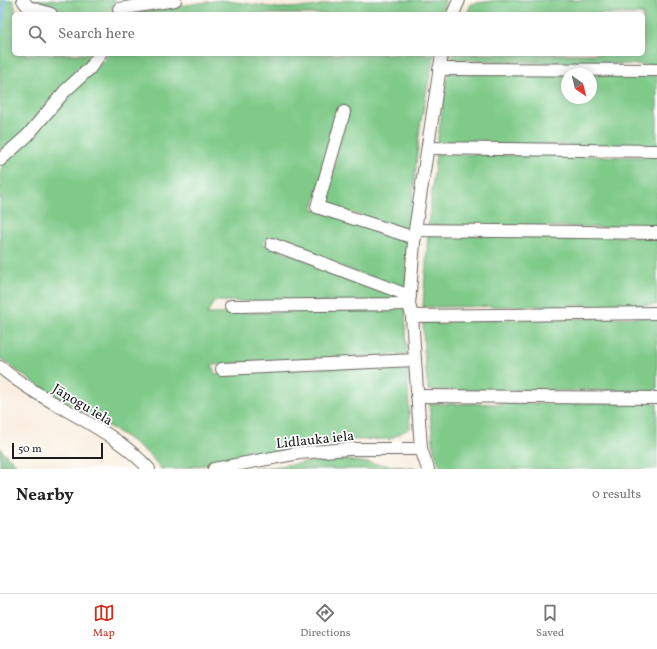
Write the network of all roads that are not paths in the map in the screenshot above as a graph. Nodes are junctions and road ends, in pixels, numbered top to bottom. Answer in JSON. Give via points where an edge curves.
{"nodes":[{"id":1,"x":23,"y":0,"type":"edge"},
{"id":2,"x":176,"y":0,"type":"edge"},
{"id":3,"x":459,"y":0,"type":"edge"},
{"id":4,"x":120,"y":8,"type":"edge"},
{"id":5,"x":45,"y":12,"type":"edge"},
{"id":6,"x":455,"y":12,"type":"edge"},
{"id":7,"x":99,"y":56,"type":"edge"},
{"id":8,"x":442,"y":56,"type":"edge"},
{"id":9,"x":439,"y":68,"type":"junction"},
{"id":10,"x":657,"y":70,"type":"edge"},
{"id":11,"x":344,"y":112,"type":"dead end"},
{"id":12,"x":429,"y":148,"type":"junction"},
{"id":13,"x":657,"y":151,"type":"edge"},
{"id":14,"x":0,"y":160,"type":"edge"},
{"id":15,"x":657,"y":232,"type":"edge"},
{"id":16,"x":415,"y":234,"type":"junction"},
{"id":17,"x":272,"y":244,"type":"dead end"},
{"id":18,"x":411,"y":305,"type":"junction"},
{"id":19,"x":231,"y":306,"type":"dead end"},
{"id":20,"x":657,"y":313,"type":"edge"},
{"id":21,"x":415,"y":360,"type":"junction"},
{"id":22,"x":0,"y":367,"type":"edge"},
{"id":23,"x":222,"y":369,"type":"dead end"},
{"id":24,"x":417,"y":396,"type":"junction"},
{"id":25,"x":657,"y":398,"type":"edge"},
{"id":26,"x":421,"y":449,"type":"junction"},
{"id":27,"x":149,"y":469,"type":"edge"},
{"id":28,"x":214,"y":469,"type":"edge"},
{"id":29,"x":428,"y":469,"type":"edge"}],
"edges":[{"from":1,"to":5,"type":"street","via":[[28,7]]},
{"from":2,"to":4,"type":"street"},
{"from":3,"to":6,"type":"street"},
{"from":7,"to":14,"type":"street","via":[[27,136]]},
{"from":8,"to":9,"type":"street"},
{"from":9,"to":10,"type":"street"},
{"from":9,"to":12,"type":"street"},
{"from":11,"to":16,"type":"street","via":[[317,207]]},
{"from":12,"to":13,"type":"street"},
{"from":12,"to":16,"type":"street"},
{"from":15,"to":16,"type":"street"},
{"from":16,"to":18,"type":"street"},
{"from":17,"to":18,"type":"street"},
{"from":18,"to":19,"type":"street"},
{"from":18,"to":20,"type":"street"},
{"from":18,"to":21,"type":"street"},
{"from":21,"to":23,"type":"street"},
{"from":21,"to":24,"type":"street"},
{"from":22,"to":27,"type":"street","name":"Jāņogu iela","via":[[26,387],[97,428],[136,455]]},
{"from":24,"to":25,"type":"street"},
{"from":24,"to":26,"type":"street"},
{"from":26,"to":28,"type":"street","name":"Lidlauka iela","via":[[348,449],[299,453]]},
{"from":26,"to":29,"type":"street"}]}
